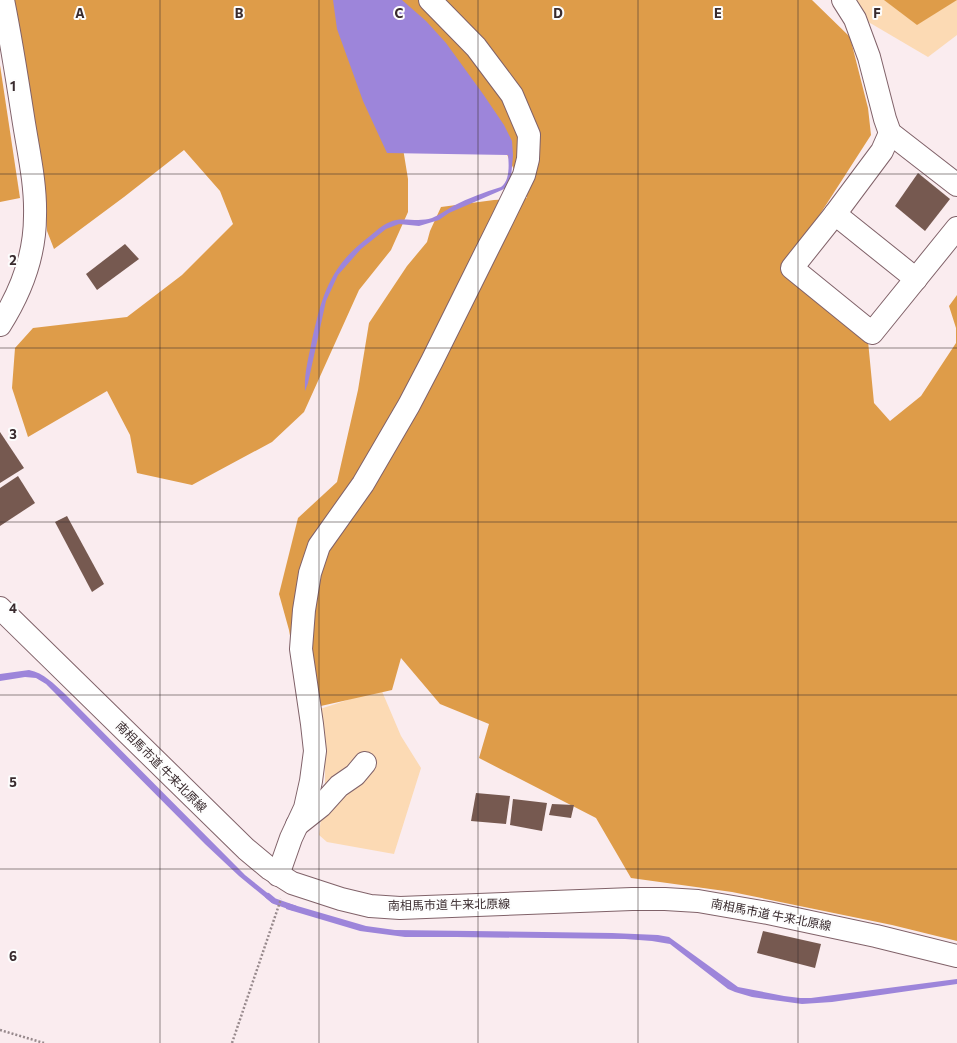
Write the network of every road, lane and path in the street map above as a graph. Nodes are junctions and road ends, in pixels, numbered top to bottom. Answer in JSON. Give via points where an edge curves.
{"nodes":[{"id":1,"x":3,"y":0,"type":"edge"},
{"id":2,"x":430,"y":0,"type":"edge"},
{"id":3,"x":843,"y":0,"type":"edge"},
{"id":4,"x":890,"y":133,"type":"junction"},
{"id":5,"x":957,"y":185,"type":"edge"},
{"id":6,"x":835,"y":214,"type":"junction"},
{"id":7,"x":957,"y":228,"type":"edge"},
{"id":8,"x":916,"y":279,"type":"junction"},
{"id":9,"x":0,"y":324,"type":"edge"},
{"id":10,"x":0,"y":608,"type":"edge"},
{"id":11,"x":365,"y":763,"type":"dead end"},
{"id":12,"x":297,"y":825,"type":"junction"},
{"id":13,"x":281,"y":884,"type":"junction"},
{"id":14,"x":957,"y":956,"type":"edge"},
{"id":15,"x":0,"y":1030,"type":"edge"},
{"id":16,"x":44,"y":1043,"type":"edge"},
{"id":17,"x":232,"y":1043,"type":"edge"}],
"edges":[{"from":1,"to":9,"type":"street","via":[[32,173],[36,217],[28,266],[18,292]]},
{"from":2,"to":12,"type":"street","via":[[476,47],[512,95],[529,135],[528,159],[524,175],[415,392],[363,484],[319,546],[310,573],[301,649],[315,751],[305,808]]},
{"from":3,"to":4,"type":"street","via":[[855,19],[869,57]]},
{"from":4,"to":5,"type":"street"},
{"from":4,"to":6,"type":"street","via":[[882,151]]},
{"from":6,"to":8,"type":"street"},
{"from":6,"to":8,"type":"street","via":[[792,268],[872,333]]},
{"from":7,"to":8,"type":"street"},
{"from":10,"to":13,"type":"street","name":"南相馬市道 牛来北原線","via":[[246,849],[270,869]]},
{"from":11,"to":12,"type":"street","via":[[355,775],[339,786],[321,806]]},
{"from":12,"to":13,"type":"street"},
{"from":13,"to":14,"type":"street","name":"南相馬市道 牛来北原線","via":[[292,883],[370,906],[400,908],[632,899],[698,901],[876,936]]},
{"from":13,"to":17,"type":"path","via":[[276,912]]},
{"from":15,"to":16,"type":"path"}]}
